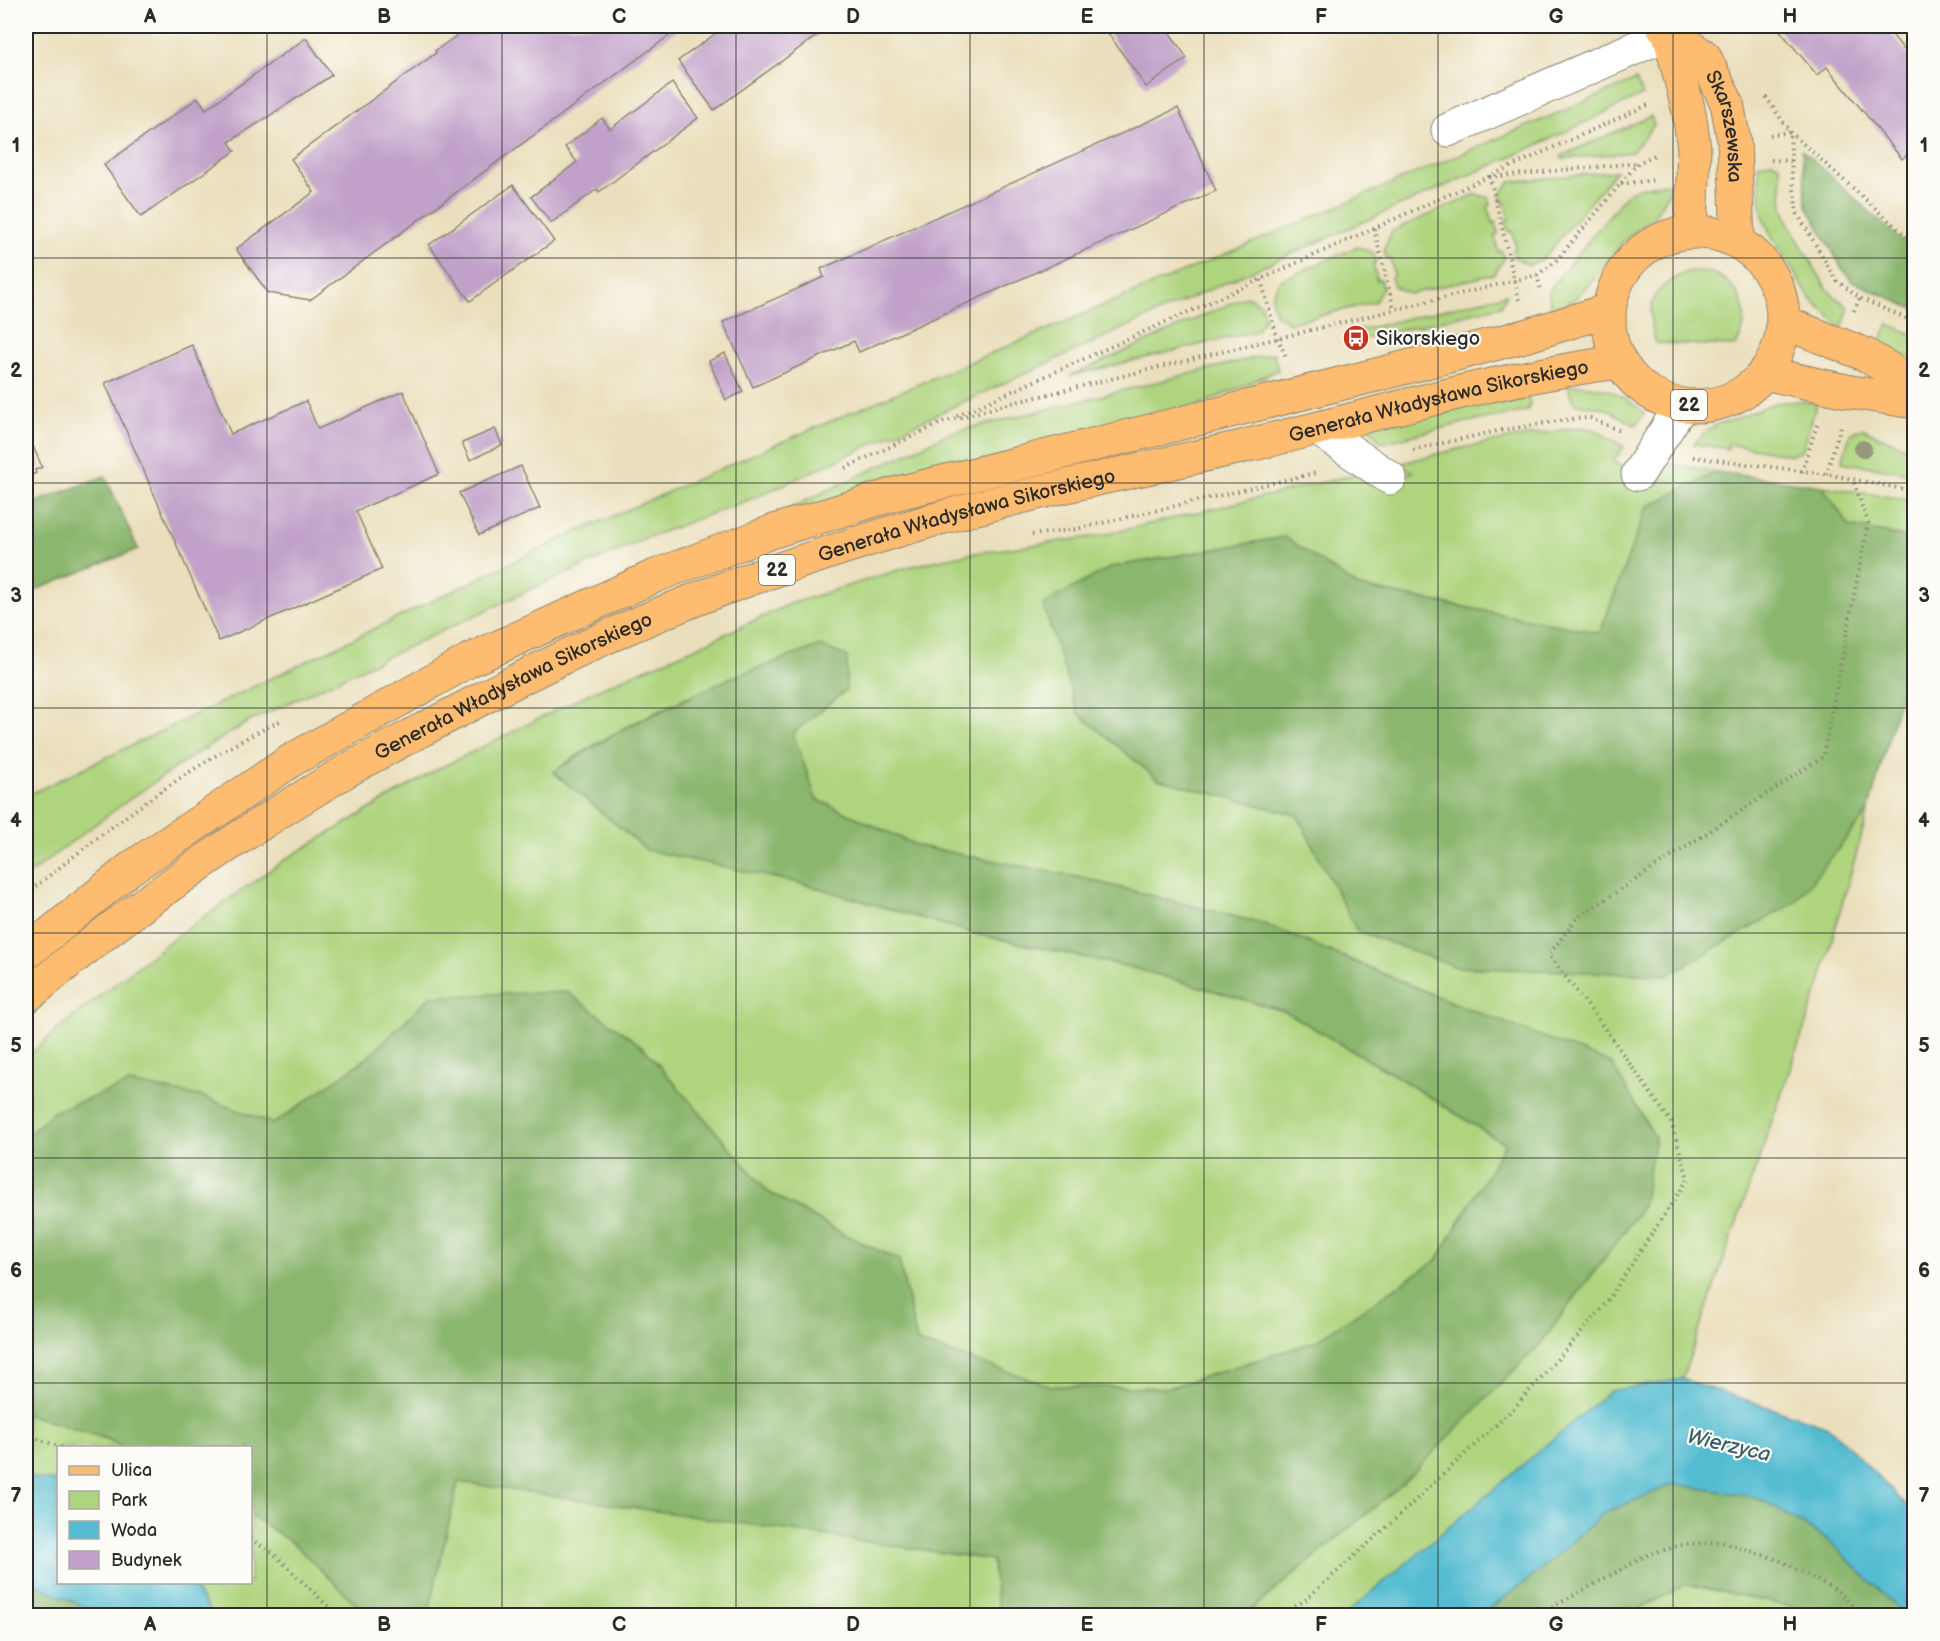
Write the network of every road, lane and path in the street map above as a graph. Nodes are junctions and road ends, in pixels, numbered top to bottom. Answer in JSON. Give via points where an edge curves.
{"nodes":[{"id":1,"x":1666,"y":29,"type":"edge"},
{"id":2,"x":1656,"y":101,"type":"dead end"},
{"id":3,"x":1448,"y":130,"type":"dead end"},
{"id":4,"x":1790,"y":132,"type":"junction"},
{"id":5,"x":1760,"y":136,"type":"dead end"},
{"id":6,"x":1667,"y":150,"type":"dead end"},
{"id":7,"x":1638,"y":163,"type":"junction"},
{"id":8,"x":1490,"y":177,"type":"junction"},
{"id":9,"x":1666,"y":178,"type":"dead end"},
{"id":10,"x":1374,"y":229,"type":"junction"},
{"id":11,"x":1691,"y":232,"type":"junction"},
{"id":12,"x":1738,"y":242,"type":"junction"},
{"id":13,"x":1914,"y":243,"type":"edge"},
{"id":14,"x":1261,"y":280,"type":"junction"},
{"id":15,"x":1514,"y":280,"type":"dead end"},
{"id":16,"x":1394,"y":309,"type":"dead end"},
{"id":17,"x":1609,"y":310,"type":"junction"},
{"id":18,"x":1784,"y":322,"type":"junction"},
{"id":19,"x":1914,"y":322,"type":"edge"},
{"id":20,"x":1620,"y":362,"type":"junction"},
{"id":21,"x":1289,"y":363,"type":"dead end"},
{"id":22,"x":1764,"y":373,"type":"junction"},
{"id":23,"x":1914,"y":384,"type":"edge"},
{"id":24,"x":1914,"y":402,"type":"edge"},
{"id":25,"x":1682,"y":405,"type":"junction"},
{"id":26,"x":1821,"y":412,"type":"dead end"},
{"id":27,"x":1844,"y":416,"type":"dead end"},
{"id":28,"x":943,"y":422,"type":"dead end"},
{"id":29,"x":1318,"y":429,"type":"junction"},
{"id":30,"x":1646,"y":461,"type":"junction"},
{"id":31,"x":1378,"y":470,"type":"junction"},
{"id":32,"x":1802,"y":472,"type":"junction"},
{"id":33,"x":1826,"y":474,"type":"junction"},
{"id":34,"x":1853,"y":480,"type":"junction"},
{"id":35,"x":1914,"y":491,"type":"edge"},
{"id":36,"x":1022,"y":537,"type":"dead end"},
{"id":37,"x":67,"y":920,"type":"junction"},
{"id":38,"x":26,"y":934,"type":"edge"},
{"id":39,"x":26,"y":953,"type":"edge"},
{"id":40,"x":26,"y":997,"type":"edge"},
{"id":41,"x":26,"y":1435,"type":"edge"},
{"id":42,"x":58,"y":1446,"type":"edge"},
{"id":43,"x":252,"y":1540,"type":"edge"},
{"id":44,"x":338,"y":1616,"type":"edge"},
{"id":45,"x":1280,"y":1616,"type":"edge"},
{"id":46,"x":1536,"y":1616,"type":"edge"},
{"id":47,"x":1862,"y":1616,"type":"edge"}],
"edges":[{"from":1,"to":3,"type":"lane"},
{"from":1,"to":11,"type":"main road","name":"Skarszewska","via":[[1689,112],[1694,148]]},
{"from":1,"to":12,"type":"main road","name":"Skarszewska","via":[[1704,56],[1727,103],[1734,141]]},
{"from":2,"to":8,"type":"path"},
{"from":4,"to":5,"type":"path"},
{"from":4,"to":13,"type":"path"},
{"from":4,"to":19,"type":"path","via":[[1797,213],[1837,280],[1860,298]]},
{"from":6,"to":7,"type":"path"},
{"from":7,"to":8,"type":"path"},
{"from":7,"to":9,"type":"path","via":[[1620,184]]},
{"from":8,"to":10,"type":"path"},
{"from":8,"to":15,"type":"path"},
{"from":10,"to":14,"type":"path"},
{"from":10,"to":16,"type":"path"},
{"from":11,"to":12,"type":"main road","number":"22","via":[[1715,234]]},
{"from":11,"to":17,"type":"main road","number":"22","via":[[1660,239],[1635,256],[1617,281]]},
{"from":12,"to":18,"type":"main road","number":"22","via":[[1763,263],[1779,290]]},
{"from":14,"to":21,"type":"path","via":[[1277,338]]},
{"from":14,"to":28,"type":"path"},
{"from":17,"to":20,"type":"main road","number":"22","via":[[1611,337]]},
{"from":17,"to":37,"type":"main road","name":"Generała Władysława Sikorskiego","number":"22","via":[[1384,373],[898,493],[774,531],[655,576],[470,660],[292,760],[131,868]]},
{"from":18,"to":22,"type":"main road","number":"22","via":[[1778,349]]},
{"from":18,"to":23,"type":"main road","via":[[1864,354]]},
{"from":20,"to":25,"type":"main road","number":"22","via":[[1636,382],[1658,397]]},
{"from":20,"to":29,"type":"main road","name":"Generała Władysława Sikorskiego","number":"22","via":[[1536,375]]},
{"from":22,"to":24,"type":"main road"},
{"from":22,"to":25,"type":"main road","number":"22","via":[[1741,394],[1712,404]]},
{"from":25,"to":30,"type":"lane"},
{"from":26,"to":32,"type":"path"},
{"from":27,"to":33,"type":"path"},
{"from":29,"to":31,"type":"lane"},
{"from":29,"to":40,"type":"main road","name":"Generała Władysława Sikorskiego","number":"22","via":[[973,509],[752,578],[645,620],[529,673],[334,778],[139,908]]},
{"from":30,"to":31,"type":"path","via":[[1613,427],[1590,418],[1467,437]]},
{"from":30,"to":32,"type":"path","via":[[1695,457]]},
{"from":31,"to":36,"type":"path"},
{"from":32,"to":33,"type":"path"},
{"from":33,"to":34,"type":"path"},
{"from":34,"to":35,"type":"path"},
{"from":34,"to":45,"type":"path","via":[[1868,523],[1823,757],[1578,918],[1549,956],[1671,1122],[1688,1179],[1602,1309],[1515,1407],[1304,1601]]},
{"from":37,"to":38,"type":"lane"},
{"from":37,"to":39,"type":"main road","name":"Generała Władysława Sikorskiego","number":"22"},
{"from":41,"to":42,"type":"path"},
{"from":43,"to":44,"type":"path","via":[[273,1553]]},
{"from":46,"to":47,"type":"path","via":[[1649,1554],[1686,1544],[1722,1542],[1779,1560],[1838,1591]]}]}
